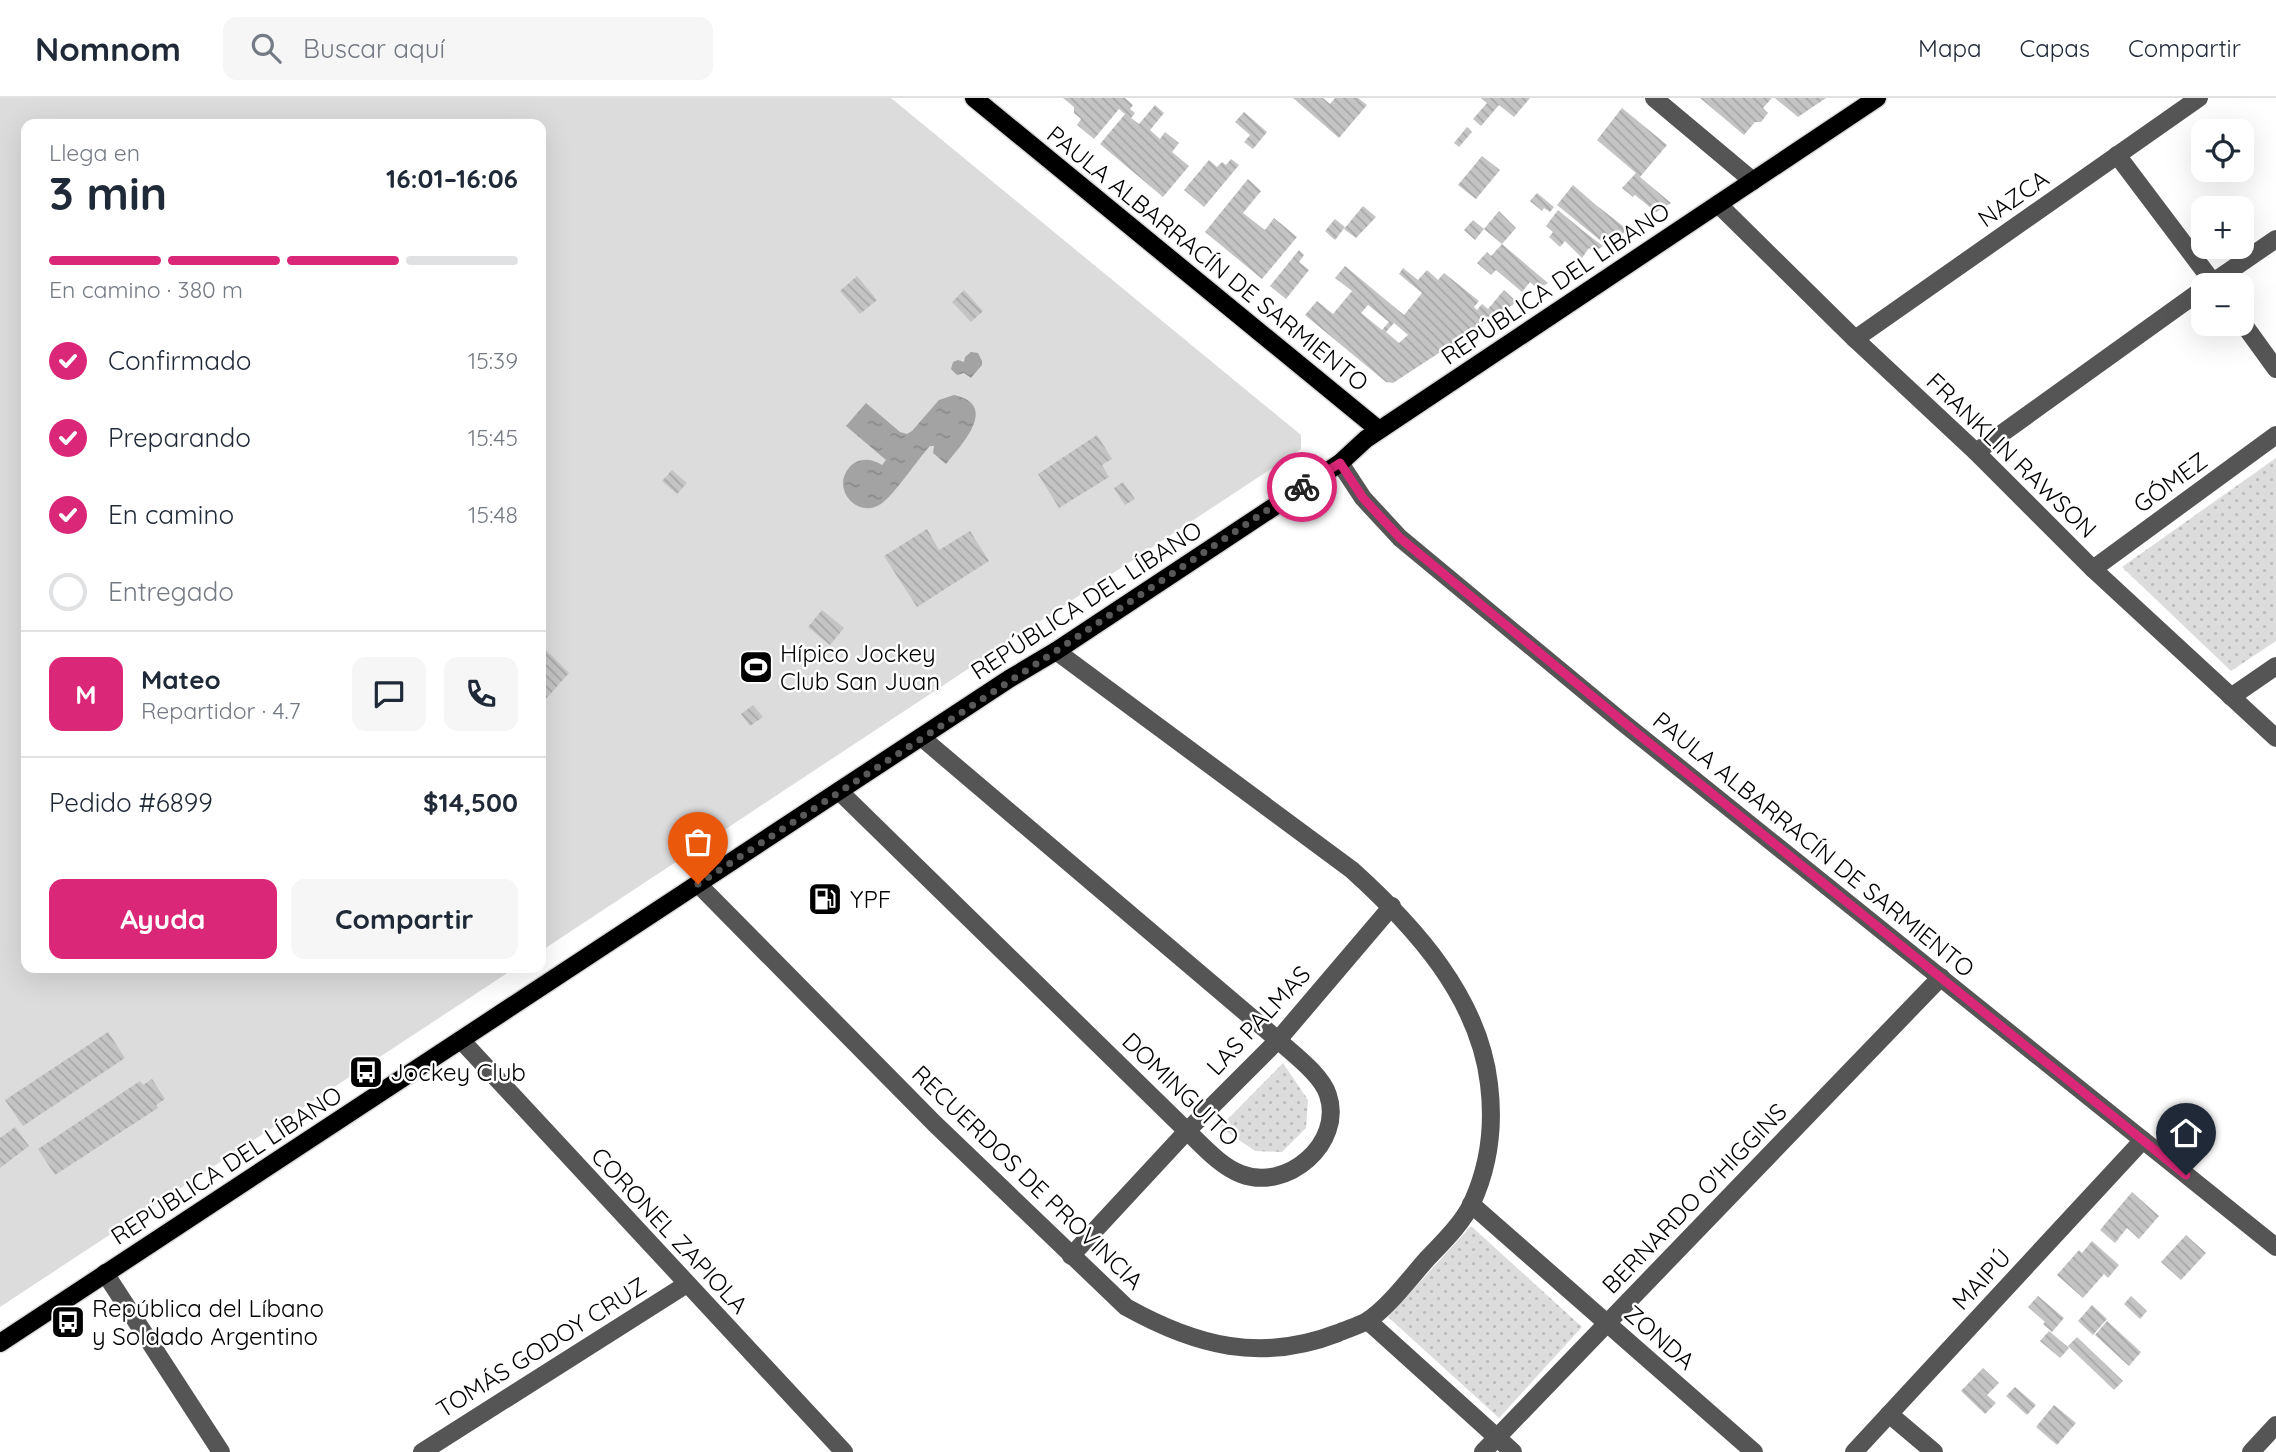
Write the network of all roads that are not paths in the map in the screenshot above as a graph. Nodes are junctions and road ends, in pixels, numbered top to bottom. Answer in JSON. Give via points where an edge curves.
{"nodes":[{"id":1,"x":974,"y":98,"type":"edge"},
{"id":2,"x":1654,"y":98,"type":"edge"},
{"id":3,"x":1877,"y":98,"type":"edge"},
{"id":4,"x":2199,"y":98,"type":"edge"},
{"id":5,"x":2117,"y":155,"type":"junction"},
{"id":6,"x":1753,"y":181,"type":"junction"},
{"id":7,"x":1718,"y":204,"type":"junction"},
{"id":8,"x":2276,"y":239,"type":"edge"},
{"id":9,"x":2201,"y":273,"type":"edge"},
{"id":10,"x":2228,"y":273,"type":"edge"},
{"id":11,"x":2191,"y":299,"type":"edge"},
{"id":12,"x":2252,"y":336,"type":"edge"},
{"id":13,"x":1855,"y":339,"type":"junction"},
{"id":14,"x":2276,"y":369,"type":"edge"},
{"id":15,"x":1379,"y":430,"type":"junction"},
{"id":16,"x":2276,"y":435,"type":"edge"},
{"id":17,"x":1976,"y":452,"type":"junction"},
{"id":18,"x":1340,"y":463,"type":"junction"},
{"id":19,"x":2093,"y":569,"type":"junction"},
{"id":20,"x":1056,"y":651,"type":"junction"},
{"id":21,"x":2276,"y":666,"type":"edge"},
{"id":22,"x":2231,"y":697,"type":"junction"},
{"id":23,"x":921,"y":737,"type":"junction"},
{"id":24,"x":2276,"y":737,"type":"edge"},
{"id":25,"x":839,"y":791,"type":"junction"},
{"id":26,"x":698,"y":884,"type":"junction"},
{"id":27,"x":1392,"y":906,"type":"junction"},
{"id":28,"x":1941,"y":977,"type":"junction"},
{"id":29,"x":461,"y":1040,"type":"junction"},
{"id":30,"x":1278,"y":1040,"type":"junction"},
{"id":31,"x":1187,"y":1131,"type":"junction"},
{"id":32,"x":2143,"y":1140,"type":"junction"},
{"id":33,"x":1471,"y":1204,"type":"junction"},
{"id":34,"x":2276,"y":1247,"type":"edge"},
{"id":35,"x":1071,"y":1256,"type":"junction"},
{"id":36,"x":105,"y":1273,"type":"junction"},
{"id":37,"x":687,"y":1284,"type":"junction"},
{"id":38,"x":1368,"y":1321,"type":"junction"},
{"id":39,"x":1607,"y":1323,"type":"junction"},
{"id":40,"x":0,"y":1343,"type":"edge"},
{"id":41,"x":1889,"y":1414,"type":"junction"},
{"id":42,"x":2276,"y":1425,"type":"edge"},
{"id":43,"x":1497,"y":1438,"type":"junction"},
{"id":44,"x":221,"y":1452,"type":"edge"},
{"id":45,"x":422,"y":1452,"type":"edge"},
{"id":46,"x":844,"y":1452,"type":"edge"},
{"id":47,"x":1483,"y":1452,"type":"edge"},
{"id":48,"x":1513,"y":1452,"type":"edge"},
{"id":49,"x":1754,"y":1452,"type":"edge"},
{"id":50,"x":1854,"y":1452,"type":"edge"},
{"id":51,"x":1934,"y":1452,"type":"edge"},
{"id":52,"x":2250,"y":1452,"type":"edge"}],
"edges":[{"from":1,"to":15,"type":"main road","name":"PAULA ALBARRACÍN DE SARMIENTO"},
{"from":2,"to":6,"type":"street"},
{"from":3,"to":6,"type":"main road","name":"REPÚBLICA DEL LÍBANO"},
{"from":4,"to":5,"type":"street","name":"NAZCA"},
{"from":5,"to":9,"type":"street"},
{"from":5,"to":13,"type":"street","name":"NAZCA"},
{"from":6,"to":7,"type":"main road","name":"REPÚBLICA DEL LÍBANO"},
{"from":7,"to":13,"type":"street","name":"FRANKLIN RAWSON"},
{"from":7,"to":15,"type":"main road","name":"REPÚBLICA DEL LÍBANO"},
{"from":8,"to":10,"type":"street"},
{"from":11,"to":17,"type":"street"},
{"from":12,"to":14,"type":"street"},
{"from":13,"to":17,"type":"street","name":"FRANKLIN RAWSON"},
{"from":15,"to":18,"type":"main road","name":"REPÚBLICA DEL LÍBANO"},
{"from":16,"to":19,"type":"street","name":"GÓMEZ"},
{"from":17,"to":19,"type":"street","name":"FRANKLIN RAWSON"},
{"from":18,"to":20,"type":"main road","name":"REPÚBLICA DEL LÍBANO"},
{"from":18,"to":28,"type":"street","name":"PAULA ALBARRACÍN DE SARMIENTO","via":[[1363,498],[1400,538]]},
{"from":19,"to":22,"type":"street","name":"FRANKLIN RAWSON"},
{"from":20,"to":23,"type":"main road","name":"REPÚBLICA DEL LÍBANO"},
{"from":20,"to":27,"type":"street","name":"RECUERDOS DE PROVINCIA","via":[[1352,870]]},
{"from":21,"to":22,"type":"street"},
{"from":22,"to":24,"type":"street","name":"FRANKLIN RAWSON"},
{"from":23,"to":25,"type":"main road","name":"REPÚBLICA DEL LÍBANO"},
{"from":23,"to":30,"type":"street","name":"DOMINGUITO"},
{"from":25,"to":26,"type":"main road","name":"REPÚBLICA DEL LÍBANO"},
{"from":25,"to":31,"type":"street","name":"DOMINGUITO"},
{"from":26,"to":29,"type":"main road","name":"REPÚBLICA DEL LÍBANO"},
{"from":26,"to":35,"type":"street","name":"RECUERDOS DE PROVINCIA"},
{"from":27,"to":30,"type":"street","name":"LAS PALMAS"},
{"from":27,"to":33,"type":"street","name":"RECUERDOS DE PROVINCIA","via":[[1451,982],[1479,1041],[1489,1082],[1491,1122],[1486,1163]]},
{"from":28,"to":32,"type":"street","name":"PAULA ALBARRACÍN DE SARMIENTO"},
{"from":28,"to":39,"type":"street","name":"BERNARDO O'HIGGINS"},
{"from":29,"to":36,"type":"main road","name":"REPÚBLICA DEL LÍBANO"},
{"from":29,"to":37,"type":"street","name":"CORONEL ZAPIOLA"},
{"from":30,"to":31,"type":"street","name":"LAS PALMAS"},
{"from":30,"to":31,"type":"street","name":"DOMINGUITO","via":[[1328,1094],[1331,1122],[1322,1146],[1306,1162],[1283,1174],[1244,1175],[1230,1169]]},
{"from":31,"to":35,"type":"street","name":"LAS PALMAS"},
{"from":32,"to":34,"type":"street","name":"PAULA ALBARRACÍN DE SARMIENTO"},
{"from":32,"to":41,"type":"street","name":"MAIPÚ"},
{"from":33,"to":38,"type":"street","name":"RECUERDOS DE PROVINCIA","via":[[1452,1231]]},
{"from":33,"to":39,"type":"street","name":"ZONDA"},
{"from":35,"to":38,"type":"street","name":"RECUERDOS DE PROVINCIA","via":[[1126,1307],[1160,1326],[1213,1344],[1260,1350],[1315,1342]]},
{"from":36,"to":40,"type":"main road","name":"REPÚBLICA DEL LÍBANO"},
{"from":36,"to":44,"type":"street"},
{"from":37,"to":45,"type":"street","name":"TOMÁS GODOY CRUZ"},
{"from":37,"to":46,"type":"street","name":"CORONEL ZAPIOLA"},
{"from":38,"to":43,"type":"street"},
{"from":39,"to":43,"type":"street","name":"BERNARDO O'HIGGINS"},
{"from":39,"to":49,"type":"street","name":"ZONDA"},
{"from":41,"to":50,"type":"street","name":"MAIPÚ"},
{"from":41,"to":51,"type":"street"},
{"from":42,"to":52,"type":"street"},
{"from":43,"to":47,"type":"street","name":"BERNARDO O'HIGGINS"},
{"from":43,"to":48,"type":"street"}]}
